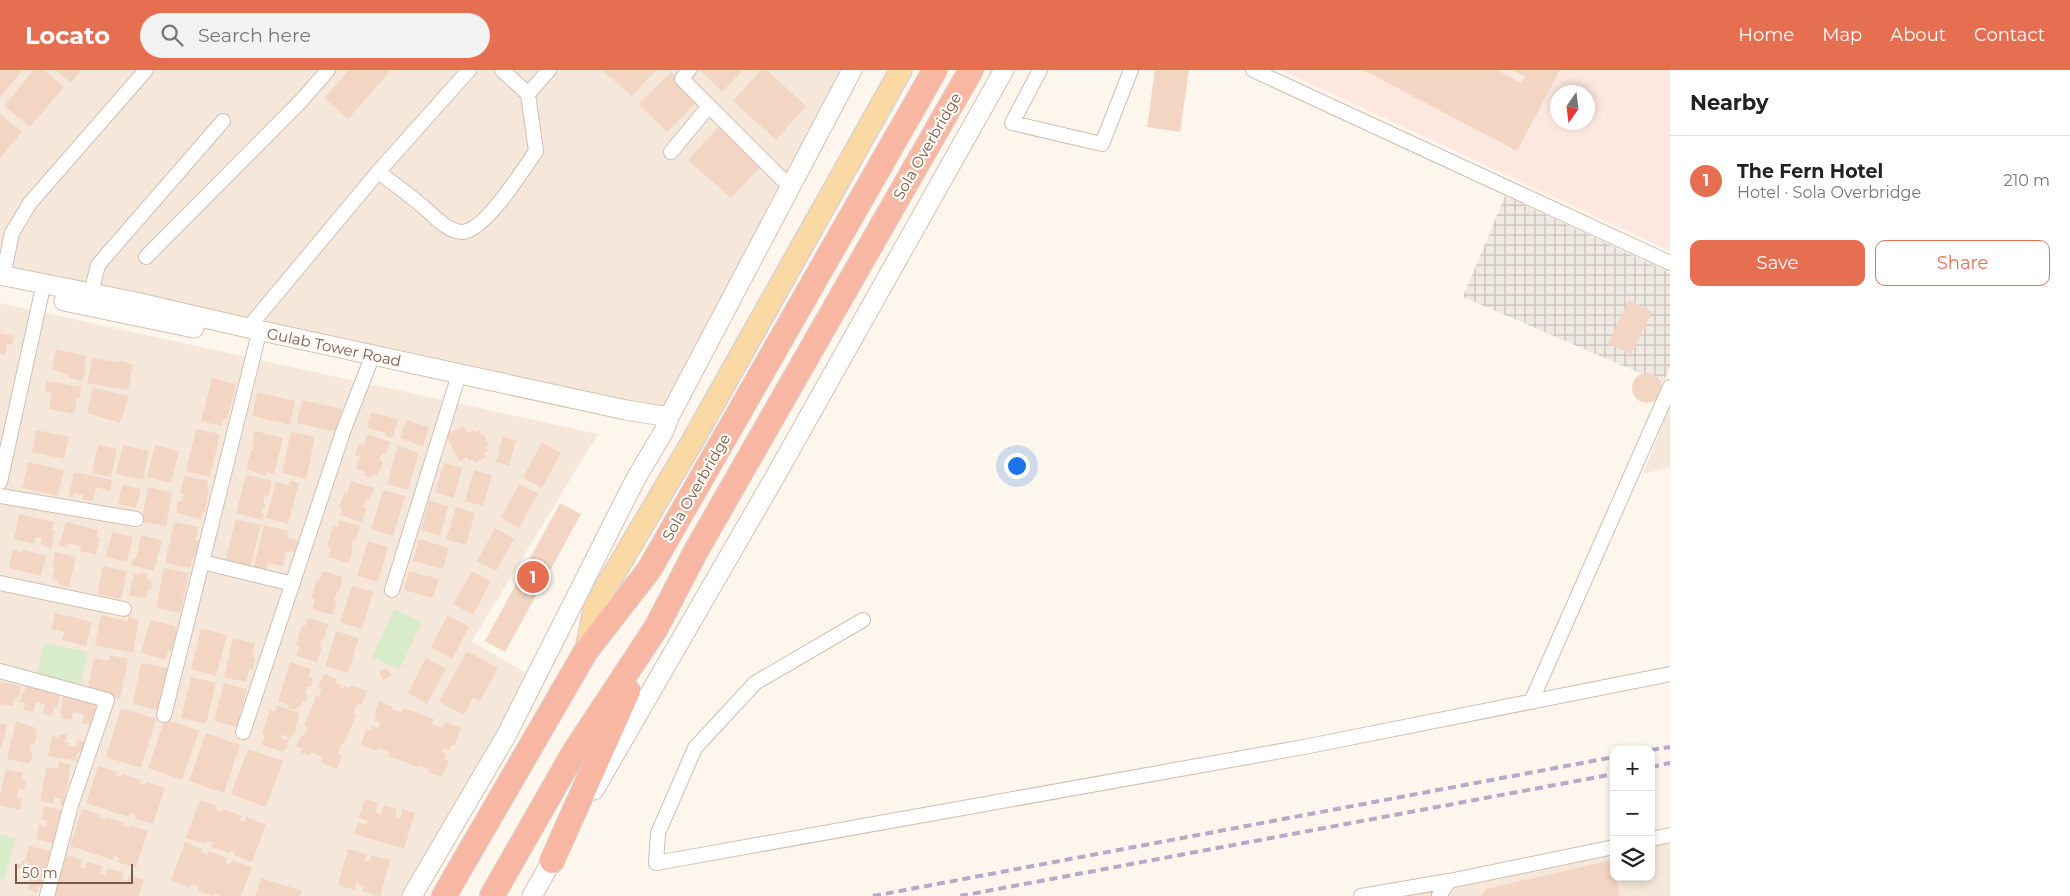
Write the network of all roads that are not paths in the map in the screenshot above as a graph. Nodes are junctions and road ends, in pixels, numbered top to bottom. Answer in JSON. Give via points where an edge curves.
{"nodes":[{"id":1,"x":146,"y":70,"type":"edge"},
{"id":2,"x":328,"y":70,"type":"edge"},
{"id":3,"x":469,"y":70,"type":"edge"},
{"id":4,"x":502,"y":70,"type":"edge"},
{"id":5,"x":549,"y":70,"type":"edge"},
{"id":6,"x":689,"y":70,"type":"edge"},
{"id":7,"x":852,"y":70,"type":"edge"},
{"id":8,"x":901,"y":70,"type":"edge"},
{"id":9,"x":935,"y":70,"type":"edge"},
{"id":10,"x":970,"y":70,"type":"edge"},
{"id":11,"x":1004,"y":70,"type":"edge"},
{"id":12,"x":1040,"y":70,"type":"edge"},
{"id":13,"x":1131,"y":70,"type":"edge"},
{"id":14,"x":1253,"y":70,"type":"edge"},
{"id":15,"x":528,"y":94,"type":"junction"},
{"id":16,"x":709,"y":106,"type":"junction"},
{"id":17,"x":223,"y":121,"type":"dead end"},
{"id":18,"x":671,"y":152,"type":"dead end"},
{"id":19,"x":378,"y":172,"type":"junction"},
{"id":20,"x":789,"y":186,"type":"junction"},
{"id":21,"x":146,"y":256,"type":"dead end"},
{"id":22,"x":1670,"y":262,"type":"edge"},
{"id":23,"x":1,"y":280,"type":"edge"},
{"id":24,"x":91,"y":293,"type":"junction"},
{"id":25,"x":41,"y":296,"type":"junction"},
{"id":26,"x":252,"y":335,"type":"junction"},
{"id":27,"x":369,"y":366,"type":"junction"},
{"id":28,"x":456,"y":384,"type":"junction"},
{"id":29,"x":1670,"y":388,"type":"edge"},
{"id":30,"x":666,"y":424,"type":"junction"},
{"id":31,"x":0,"y":482,"type":"edge"},
{"id":32,"x":0,"y":496,"type":"edge"},
{"id":33,"x":136,"y":519,"type":"dead end"},
{"id":34,"x":202,"y":562,"type":"junction"},
{"id":35,"x":0,"y":584,"type":"edge"},
{"id":36,"x":292,"y":584,"type":"junction"},
{"id":37,"x":392,"y":590,"type":"dead end"},
{"id":38,"x":124,"y":609,"type":"dead end"},
{"id":39,"x":863,"y":620,"type":"dead end"},
{"id":40,"x":656,"y":628,"type":"junction"},
{"id":41,"x":586,"y":651,"type":"junction"},
{"id":42,"x":0,"y":671,"type":"edge"},
{"id":43,"x":1670,"y":674,"type":"edge"},
{"id":44,"x":1531,"y":702,"type":"junction"},
{"id":45,"x":164,"y":715,"type":"dead end"},
{"id":46,"x":243,"y":732,"type":"dead end"},
{"id":47,"x":1670,"y":835,"type":"edge"},
{"id":48,"x":1655,"y":838,"type":"edge"},
{"id":49,"x":1610,"y":847,"type":"edge"},
{"id":50,"x":552,"y":861,"type":"junction"},
{"id":51,"x":1449,"y":881,"type":"junction"},
{"id":52,"x":47,"y":896,"type":"edge"},
{"id":53,"x":412,"y":896,"type":"edge"},
{"id":54,"x":444,"y":896,"type":"edge"},
{"id":55,"x":492,"y":896,"type":"edge"},
{"id":56,"x":532,"y":896,"type":"edge"},
{"id":57,"x":1361,"y":896,"type":"edge"},
{"id":58,"x":1439,"y":896,"type":"edge"}],
"edges":[{"from":1,"to":23,"type":"street","via":[[30,203],[12,233]]},
{"from":2,"to":21,"type":"street"},
{"from":3,"to":19,"type":"street"},
{"from":4,"to":15,"type":"street"},
{"from":5,"to":15,"type":"street"},
{"from":6,"to":16,"type":"street","via":[[682,79]]},
{"from":7,"to":20,"type":"street"},
{"from":8,"to":41,"type":"main road","via":[[692,442],[595,606]]},
{"from":9,"to":41,"type":"highway","name":"Sola Overbridge","via":[[649,570]]},
{"from":10,"to":40,"type":"highway","name":"Sola Overbridge","via":[[696,551]]},
{"from":11,"to":50,"type":"street","via":[[776,475]]},
{"from":12,"to":13,"type":"street","via":[[1012,123],[1102,144]]},
{"from":14,"to":22,"type":"street"},
{"from":15,"to":19,"type":"street","via":[[536,152],[492,212],[468,231],[454,230],[441,223]]},
{"from":16,"to":18,"type":"street"},
{"from":16,"to":20,"type":"street"},
{"from":17,"to":24,"type":"street","via":[[98,265]]},
{"from":19,"to":26,"type":"street"},
{"from":20,"to":30,"type":"street"},
{"from":23,"to":24,"type":"street","name":"Gulab Tower Road"},
{"from":23,"to":25,"type":"street"},
{"from":24,"to":26,"type":"street","name":"Gulab Tower Road","via":[[131,300]]},
{"from":25,"to":26,"type":"street"},
{"from":25,"to":31,"type":"street"},
{"from":26,"to":27,"type":"street"},
{"from":26,"to":30,"type":"street","name":"Gulab Tower Road","via":[[626,410]]},
{"from":26,"to":34,"type":"street"},
{"from":27,"to":28,"type":"street"},
{"from":27,"to":36,"type":"street","via":[[344,429]]},
{"from":28,"to":30,"type":"street","via":[[624,421]]},
{"from":28,"to":37,"type":"street"},
{"from":29,"to":44,"type":"street"},
{"from":30,"to":53,"type":"street","via":[[506,736]]},
{"from":32,"to":33,"type":"street"},
{"from":34,"to":36,"type":"street"},
{"from":34,"to":45,"type":"street"},
{"from":35,"to":38,"type":"street"},
{"from":36,"to":46,"type":"street"},
{"from":39,"to":44,"type":"street","via":[[754,683],[695,748],[658,833],[656,863],[1309,746]]},
{"from":40,"to":50,"type":"highway"},
{"from":40,"to":55,"type":"highway","name":"Sola Overbridge","via":[[573,754]]},
{"from":41,"to":54,"type":"highway","name":"Sola Overbridge"},
{"from":42,"to":52,"type":"street","via":[[107,700],[72,805]]},
{"from":43,"to":44,"type":"street"},
{"from":47,"to":48,"type":"street"},
{"from":49,"to":51,"type":"street"},
{"from":50,"to":56,"type":"street"},
{"from":51,"to":57,"type":"street"},
{"from":51,"to":58,"type":"street"}]}
